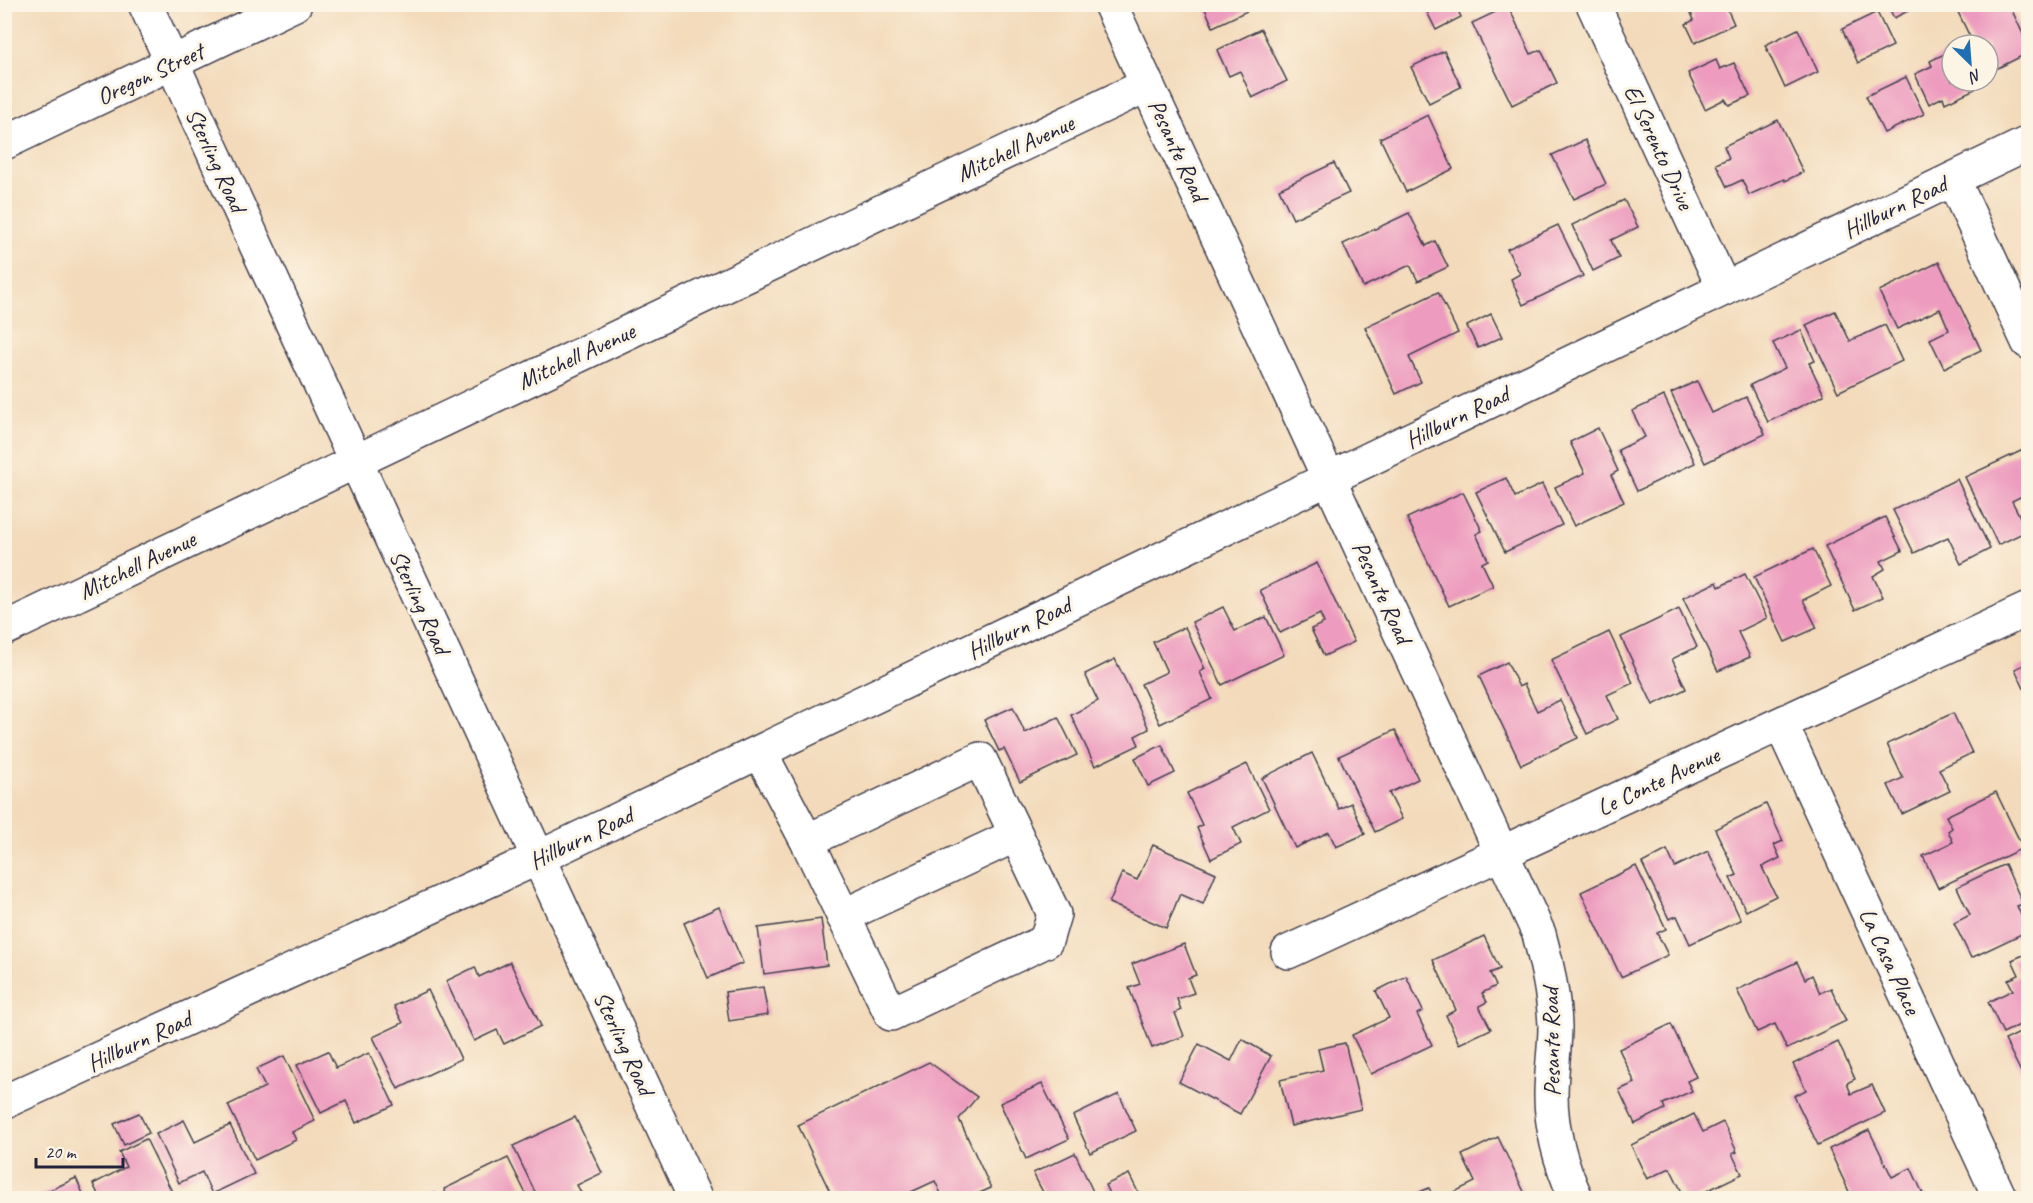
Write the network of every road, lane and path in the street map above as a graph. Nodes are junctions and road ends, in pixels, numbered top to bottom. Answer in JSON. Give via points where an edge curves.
{"nodes":[{"id":1,"x":145,"y":4,"type":"edge"},
{"id":2,"x":295,"y":4,"type":"edge"},
{"id":3,"x":1110,"y":4,"type":"edge"},
{"id":4,"x":1593,"y":4,"type":"edge"},
{"id":5,"x":171,"y":63,"type":"junction"},
{"id":6,"x":1147,"y":85,"type":"junction"},
{"id":7,"x":4,"y":143,"type":"edge"},
{"id":8,"x":2028,"y":143,"type":"edge"},
{"id":9,"x":1953,"y":179,"type":"junction"},
{"id":10,"x":1724,"y":289,"type":"junction"},
{"id":11,"x":2028,"y":342,"type":"edge"},
{"id":12,"x":355,"y":461,"type":"junction"},
{"id":13,"x":1330,"y":479,"type":"junction"},
{"id":14,"x":2028,"y":609,"type":"edge"},
{"id":15,"x":4,"y":629,"type":"edge"},
{"id":16,"x":1781,"y":724,"type":"junction"},
{"id":17,"x":760,"y":752,"type":"junction"},
{"id":18,"x":1016,"y":835,"type":"junction"},
{"id":19,"x":807,"y":841,"type":"junction"},
{"id":20,"x":1502,"y":853,"type":"junction"},
{"id":21,"x":538,"y":858,"type":"junction"},
{"id":22,"x":843,"y":916,"type":"junction"},
{"id":23,"x":1288,"y":952,"type":"dead end"},
{"id":24,"x":4,"y":1102,"type":"edge"},
{"id":25,"x":695,"y":1198,"type":"edge"},
{"id":26,"x":1576,"y":1198,"type":"edge"},
{"id":27,"x":2000,"y":1198,"type":"edge"}],
"edges":[{"from":1,"to":5,"type":"street","name":"Sterling Road"},
{"from":2,"to":5,"type":"street","name":"Oregon Street"},
{"from":3,"to":6,"type":"street","name":"Pesante Road"},
{"from":4,"to":10,"type":"street","name":"El Serento Drive"},
{"from":5,"to":7,"type":"street","name":"Oregon Street"},
{"from":5,"to":12,"type":"street","name":"Sterling Road"},
{"from":6,"to":12,"type":"street","name":"Mitchell Avenue"},
{"from":6,"to":13,"type":"street","name":"Pesante Road"},
{"from":8,"to":9,"type":"street","name":"Hillburn Road"},
{"from":9,"to":10,"type":"street","name":"Hillburn Road"},
{"from":9,"to":11,"type":"street"},
{"from":10,"to":13,"type":"street","name":"Hillburn Road"},
{"from":12,"to":15,"type":"street","name":"Mitchell Avenue"},
{"from":12,"to":21,"type":"street","name":"Sterling Road"},
{"from":13,"to":17,"type":"street","name":"Hillburn Road"},
{"from":13,"to":20,"type":"street","name":"Pesante Road"},
{"from":14,"to":16,"type":"street","name":"Le Conte Avenue"},
{"from":16,"to":20,"type":"street","name":"Le Conte Avenue"},
{"from":16,"to":27,"type":"street","name":"La Casa Place"},
{"from":17,"to":19,"type":"street"},
{"from":17,"to":21,"type":"street","name":"Hillburn Road"},
{"from":18,"to":19,"type":"street","via":[[980,759]]},
{"from":18,"to":22,"type":"street"},
{"from":18,"to":22,"type":"street","via":[[1054,914],[1046,941],[891,1014]]},
{"from":19,"to":22,"type":"street"},
{"from":20,"to":23,"type":"street","name":"Le Conte Avenue"},
{"from":20,"to":26,"type":"street","name":"Pesante Road","via":[[1539,934],[1551,979],[1555,1025],[1551,1097],[1557,1143]]},
{"from":21,"to":24,"type":"street","name":"Hillburn Road"},
{"from":21,"to":25,"type":"street","name":"Sterling Road"}]}
